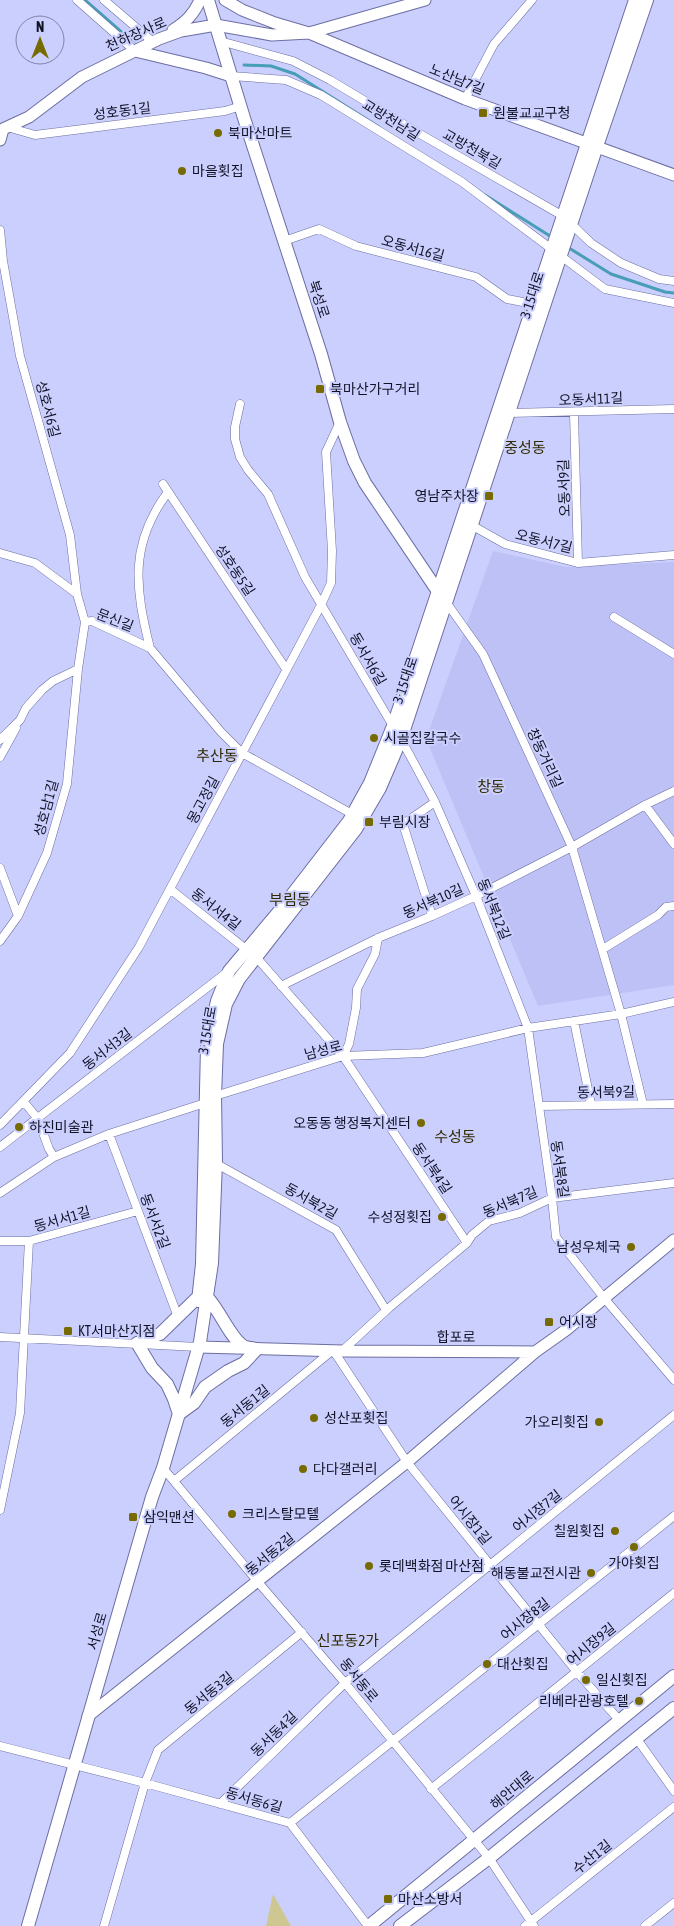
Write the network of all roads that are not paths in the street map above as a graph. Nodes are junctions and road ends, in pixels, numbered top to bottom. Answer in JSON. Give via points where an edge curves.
{"nodes":[{"id":1,"x":77,"y":0,"type":"edge"},
{"id":2,"x":104,"y":0,"type":"edge"},
{"id":3,"x":200,"y":0,"type":"edge"},
{"id":4,"x":208,"y":0,"type":"edge"},
{"id":5,"x":225,"y":0,"type":"edge"},
{"id":6,"x":532,"y":0,"type":"edge"},
{"id":7,"x":647,"y":0,"type":"edge"},
{"id":8,"x":418,"y":1,"type":"edge"},
{"id":9,"x":634,"y":1,"type":"edge"},
{"id":10,"x":216,"y":25,"type":"junction"},
{"id":11,"x":309,"y":33,"type":"junction"},
{"id":12,"x":156,"y":40,"type":"junction"},
{"id":13,"x":220,"y":41,"type":"junction"},
{"id":14,"x":135,"y":51,"type":"junction"},
{"id":15,"x":231,"y":76,"type":"junction"},
{"id":16,"x":465,"y":99,"type":"junction"},
{"id":17,"x":241,"y":106,"type":"junction"},
{"id":18,"x":7,"y":127,"type":"junction"},
{"id":19,"x":0,"y":140,"type":"edge"},
{"id":20,"x":592,"y":144,"type":"junction"},
{"id":21,"x":674,"y":175,"type":"edge"},
{"id":22,"x":567,"y":220,"type":"junction"},
{"id":23,"x":0,"y":230,"type":"edge"},
{"id":24,"x":284,"y":241,"type":"junction"},
{"id":25,"x":556,"y":253,"type":"junction"},
{"id":26,"x":674,"y":281,"type":"edge"},
{"id":27,"x":674,"y":303,"type":"edge"},
{"id":28,"x":533,"y":304,"type":"junction"},
{"id":29,"x":240,"y":404,"type":"dead end"},
{"id":30,"x":674,"y":409,"type":"edge"},
{"id":31,"x":509,"y":413,"type":"junction"},
{"id":32,"x":574,"y":413,"type":"junction"},
{"id":33,"x":340,"y":422,"type":"junction"},
{"id":34,"x":163,"y":484,"type":"dead end"},
{"id":35,"x":168,"y":492,"type":"junction"},
{"id":36,"x":473,"y":526,"type":"junction"},
{"id":37,"x":0,"y":554,"type":"edge"},
{"id":38,"x":674,"y":555,"type":"edge"},
{"id":39,"x":578,"y":563,"type":"junction"},
{"id":40,"x":437,"y":590,"type":"junction"},
{"id":41,"x":77,"y":594,"type":"junction"},
{"id":42,"x":447,"y":604,"type":"junction"},
{"id":43,"x":322,"y":605,"type":"junction"},
{"id":44,"x":614,"y":617,"type":"dead end"},
{"id":45,"x":85,"y":622,"type":"junction"},
{"id":46,"x":150,"y":648,"type":"junction"},
{"id":47,"x":674,"y":654,"type":"edge"},
{"id":48,"x":78,"y":669,"type":"junction"},
{"id":49,"x":286,"y":669,"type":"junction"},
{"id":50,"x":20,"y":720,"type":"junction"},
{"id":51,"x":393,"y":726,"type":"junction"},
{"id":52,"x":401,"y":739,"type":"junction"},
{"id":53,"x":0,"y":740,"type":"edge"},
{"id":54,"x":242,"y":753,"type":"junction"},
{"id":55,"x":0,"y":757,"type":"edge"},
{"id":56,"x":674,"y":790,"type":"edge"},
{"id":57,"x":434,"y":802,"type":"junction"},
{"id":58,"x":644,"y":805,"type":"junction"},
{"id":59,"x":352,"y":814,"type":"junction"},
{"id":60,"x":674,"y":844,"type":"edge"},
{"id":61,"x":572,"y":847,"type":"junction"},
{"id":62,"x":0,"y":868,"type":"edge"},
{"id":63,"x":170,"y":889,"type":"junction"},
{"id":64,"x":476,"y":896,"type":"junction"},
{"id":65,"x":674,"y":906,"type":"edge"},
{"id":66,"x":18,"y":916,"type":"junction"},
{"id":67,"x":432,"y":916,"type":"junction"},
{"id":68,"x":378,"y":938,"type":"junction"},
{"id":69,"x":0,"y":941,"type":"edge"},
{"id":70,"x":603,"y":949,"type":"junction"},
{"id":71,"x":251,"y":953,"type":"junction"},
{"id":72,"x":229,"y":971,"type":"junction"},
{"id":73,"x":281,"y":986,"type":"junction"},
{"id":74,"x":674,"y":1002,"type":"edge"},
{"id":75,"x":621,"y":1014,"type":"junction"},
{"id":76,"x":574,"y":1021,"type":"junction"},
{"id":77,"x":528,"y":1028,"type":"junction"},
{"id":78,"x":343,"y":1056,"type":"junction"},
{"id":79,"x":210,"y":1099,"type":"junction"},
{"id":80,"x":24,"y":1102,"type":"junction"},
{"id":81,"x":591,"y":1104,"type":"junction"},
{"id":82,"x":643,"y":1104,"type":"junction"},
{"id":83,"x":674,"y":1104,"type":"edge"},
{"id":84,"x":539,"y":1106,"type":"junction"},
{"id":85,"x":38,"y":1119,"type":"junction"},
{"id":86,"x":0,"y":1126,"type":"edge"},
{"id":87,"x":109,"y":1134,"type":"junction"},
{"id":88,"x":0,"y":1147,"type":"edge"},
{"id":89,"x":54,"y":1157,"type":"junction"},
{"id":90,"x":210,"y":1161,"type":"junction"},
{"id":91,"x":674,"y":1183,"type":"edge"},
{"id":92,"x":0,"y":1193,"type":"edge"},
{"id":93,"x":552,"y":1198,"type":"junction"},
{"id":94,"x":138,"y":1211,"type":"junction"},
{"id":95,"x":674,"y":1240,"type":"edge"},
{"id":96,"x":0,"y":1241,"type":"edge"},
{"id":97,"x":29,"y":1241,"type":"junction"},
{"id":98,"x":467,"y":1243,"type":"junction"},
{"id":99,"x":203,"y":1297,"type":"junction"},
{"id":100,"x":604,"y":1298,"type":"junction"},
{"id":101,"x":386,"y":1310,"type":"junction"},
{"id":102,"x":178,"y":1317,"type":"junction"},
{"id":103,"x":0,"y":1337,"type":"edge"},
{"id":104,"x":24,"y":1338,"type":"junction"},
{"id":105,"x":137,"y":1343,"type":"junction"},
{"id":106,"x":198,"y":1347,"type":"junction"},
{"id":107,"x":257,"y":1349,"type":"junction"},
{"id":108,"x":337,"y":1351,"type":"junction"},
{"id":109,"x":535,"y":1352,"type":"junction"},
{"id":110,"x":674,"y":1380,"type":"edge"},
{"id":111,"x":179,"y":1414,"type":"junction"},
{"id":112,"x":674,"y":1415,"type":"edge"},
{"id":113,"x":407,"y":1462,"type":"junction"},
{"id":114,"x":164,"y":1468,"type":"junction"},
{"id":115,"x":174,"y":1481,"type":"junction"},
{"id":116,"x":0,"y":1510,"type":"edge"},
{"id":117,"x":674,"y":1516,"type":"edge"},
{"id":118,"x":490,"y":1565,"type":"junction"},
{"id":119,"x":258,"y":1582,"type":"junction"},
{"id":120,"x":674,"y":1593,"type":"edge"},
{"id":121,"x":538,"y":1625,"type":"junction"},
{"id":122,"x":302,"y":1632,"type":"junction"},
{"id":123,"x":577,"y":1672,"type":"junction"},
{"id":124,"x":674,"y":1676,"type":"edge"},
{"id":125,"x":345,"y":1683,"type":"junction"},
{"id":126,"x":674,"y":1708,"type":"edge"},
{"id":127,"x":88,"y":1716,"type":"junction"},
{"id":128,"x":619,"y":1720,"type":"junction"},
{"id":129,"x":637,"y":1739,"type":"junction"},
{"id":130,"x":392,"y":1742,"type":"junction"},
{"id":131,"x":0,"y":1746,"type":"edge"},
{"id":132,"x":74,"y":1765,"type":"junction"},
{"id":133,"x":145,"y":1783,"type":"junction"},
{"id":134,"x":431,"y":1789,"type":"junction"},
{"id":135,"x":674,"y":1791,"type":"edge"},
{"id":136,"x":220,"y":1804,"type":"junction"},
{"id":137,"x":674,"y":1807,"type":"edge"},
{"id":138,"x":290,"y":1823,"type":"junction"},
{"id":139,"x":475,"y":1841,"type":"junction"},
{"id":140,"x":489,"y":1858,"type":"junction"},
{"id":141,"x":674,"y":1903,"type":"edge"},
{"id":142,"x":530,"y":1925,"type":"edge"},
{"id":143,"x":28,"y":1926,"type":"edge"},
{"id":144,"x":104,"y":1926,"type":"edge"},
{"id":145,"x":368,"y":1926,"type":"edge"},
{"id":146,"x":400,"y":1926,"type":"edge"},
{"id":147,"x":645,"y":1926,"type":"edge"}],
"edges":[{"from":1,"to":14,"type":"street","name":"교방천남길"},
{"from":2,"to":12,"type":"street"},
{"from":3,"to":12,"type":"main road","via":[[186,21]]},
{"from":4,"to":10,"type":"main road","name":"북성로"},
{"from":5,"to":11,"type":"main road","name":"노산남7길","via":[[275,24]]},
{"from":6,"to":16,"type":"street","via":[[494,44]]},
{"from":7,"to":20,"type":"main road","name":"3·15대로"},
{"from":8,"to":11,"type":"main road","name":"천하장사로"},
{"from":9,"to":20,"type":"main road","name":"3·15대로"},
{"from":10,"to":11,"type":"main road","name":"천하장사로","via":[[272,35]]},
{"from":10,"to":12,"type":"main road","name":"천하장사로","via":[[181,31]]},
{"from":10,"to":13,"type":"main road","name":"북성로"},
{"from":11,"to":16,"type":"main road","name":"노산남7길"},
{"from":12,"to":14,"type":"main road","name":"천하장사로"},
{"from":13,"to":15,"type":"main road","name":"북성로"},
{"from":13,"to":22,"type":"street","name":"교방천북길","via":[[292,61],[322,76]]},
{"from":14,"to":15,"type":"main road","name":"교방천남길"},
{"from":14,"to":18,"type":"main road","name":"천하장사로","via":[[82,77],[29,117]]},
{"from":15,"to":17,"type":"main road","name":"북성로"},
{"from":15,"to":25,"type":"street","name":"교방천남길","via":[[286,80],[322,95],[462,182]]},
{"from":16,"to":20,"type":"main road","name":"노산남7길"},
{"from":17,"to":18,"type":"street","name":"성호동1길","via":[[224,111],[35,134]]},
{"from":17,"to":24,"type":"main road","name":"북성로"},
{"from":18,"to":19,"type":"main road","via":[[2,129]]},
{"from":20,"to":21,"type":"main road","name":"노산남7길"},
{"from":20,"to":22,"type":"main road","name":"3·15대로"},
{"from":22,"to":25,"type":"main road","name":"3·15대로"},
{"from":22,"to":26,"type":"street","name":"교방천북길","via":[[591,244],[621,263],[659,279]]},
{"from":23,"to":41,"type":"street","name":"성호서6길","via":[[20,356],[70,535]]},
{"from":24,"to":28,"type":"street","name":"오동서16길","via":[[319,229],[356,246],[476,277],[507,299]]},
{"from":24,"to":33,"type":"main road","name":"북성로","via":[[322,354]]},
{"from":25,"to":27,"type":"street","name":"교방천남길","via":[[604,289]]},
{"from":25,"to":28,"type":"main road","name":"3·15대로"},
{"from":25,"to":31,"type":"main road","name":"3·15대로"},
{"from":28,"to":40,"type":"main road","name":"3·15대로"},
{"from":29,"to":43,"type":"street","name":"동서서6길","via":[[235,439],[240,457],[268,494],[305,577]]},
{"from":30,"to":32,"type":"street","name":"오동서11길"},
{"from":31,"to":32,"type":"street","name":"오동서11길"},
{"from":31,"to":36,"type":"main road","name":"3·15대로"},
{"from":32,"to":39,"type":"street","name":"오동서9길"},
{"from":33,"to":40,"type":"main road","name":"북성로","via":[[365,483]]},
{"from":33,"to":43,"type":"street","name":"몽고정길","via":[[326,452],[332,551],[331,583]]},
{"from":34,"to":35,"type":"street","name":"성호동5길"},
{"from":35,"to":46,"type":"street","via":[[144,533],[138,564]]},
{"from":35,"to":49,"type":"street","name":"성호동5길"},
{"from":36,"to":39,"type":"street","name":"오동서7길","via":[[505,544]]},
{"from":36,"to":42,"type":"main road","name":"3·15대로"},
{"from":37,"to":41,"type":"street","via":[[35,563]]},
{"from":38,"to":39,"type":"street","name":"오동서7길"},
{"from":40,"to":42,"type":"street","name":"창동거리길"},
{"from":40,"to":51,"type":"main road","name":"3·15대로"},
{"from":41,"to":45,"type":"street","name":"성호서6길"},
{"from":42,"to":52,"type":"main road","name":"3·15대로"},
{"from":42,"to":61,"type":"street","name":"창동거리길","via":[[483,654]]},
{"from":43,"to":49,"type":"street","name":"몽고정길"},
{"from":43,"to":51,"type":"street","name":"동서서6길"},
{"from":44,"to":47,"type":"street"},
{"from":45,"to":46,"type":"street","name":"문신길","via":[[92,621]]},
{"from":45,"to":48,"type":"street","name":"문신길"},
{"from":46,"to":54,"type":"street","name":"문신길"},
{"from":48,"to":50,"type":"street","via":[[53,681],[26,708]]},
{"from":48,"to":66,"type":"street","name":"성호남1길","via":[[67,784],[47,853]]},
{"from":49,"to":54,"type":"street","name":"몽고정길"},
{"from":50,"to":53,"type":"street"},
{"from":50,"to":55,"type":"street"},
{"from":51,"to":59,"type":"main road","name":"3·15대로","via":[[370,782]]},
{"from":52,"to":57,"type":"street","name":"동서북12길"},
{"from":52,"to":71,"type":"main road","name":"3·15대로","via":[[380,788],[356,829],[289,917]]},
{"from":54,"to":59,"type":"street","name":"문신길"},
{"from":54,"to":63,"type":"street","name":"몽고정길"},
{"from":56,"to":58,"type":"street","name":"동서북10길"},
{"from":57,"to":64,"type":"street","name":"동서북12길"},
{"from":57,"to":67,"type":"street","via":[[403,824]]},
{"from":58,"to":60,"type":"street"},
{"from":58,"to":61,"type":"street","name":"동서북10길"},
{"from":59,"to":71,"type":"main road","name":"3·15대로"},
{"from":61,"to":64,"type":"street","name":"동서북10길"},
{"from":61,"to":70,"type":"street","name":"창동거리길"},
{"from":62,"to":66,"type":"street"},
{"from":63,"to":71,"type":"street","name":"동서서4길"},
{"from":63,"to":80,"type":"street","name":"몽고정길","via":[[139,947],[70,1053]]},
{"from":64,"to":67,"type":"street","name":"동서북10길"},
{"from":64,"to":77,"type":"street","name":"동서북12길"},
{"from":65,"to":70,"type":"street","via":[[666,907]]},
{"from":66,"to":69,"type":"street","name":"성호남1길"},
{"from":67,"to":68,"type":"street","name":"동서북10길"},
{"from":68,"to":73,"type":"street","name":"동서북10길"},
{"from":68,"to":78,"type":"street","via":[[375,954],[357,989],[349,1044]]},
{"from":70,"to":75,"type":"street","name":"창동거리길"},
{"from":71,"to":72,"type":"main road","name":"3·15대로"},
{"from":71,"to":73,"type":"street","name":"동서서4길"},
{"from":71,"to":79,"type":"main road","name":"3·15대로","via":[[226,1004]]},
{"from":72,"to":79,"type":"main road","name":"3·15대로","via":[[217,1001],[207,1047]]},
{"from":72,"to":85,"type":"street","name":"동서서3길"},
{"from":73,"to":78,"type":"street"},
{"from":74,"to":75,"type":"street","name":"남성로"},
{"from":75,"to":76,"type":"street","name":"남성로"},
{"from":75,"to":82,"type":"street","name":"창동거리길"},
{"from":76,"to":77,"type":"street","name":"남성로"},
{"from":76,"to":81,"type":"street"},
{"from":77,"to":78,"type":"street","name":"남성로","via":[[423,1053]]},
{"from":77,"to":84,"type":"street","name":"동서북8길"},
{"from":78,"to":79,"type":"street","name":"남성로"},
{"from":78,"to":98,"type":"street","name":"동서북4길"},
{"from":79,"to":87,"type":"street","name":"남성로"},
{"from":79,"to":90,"type":"main road","name":"3·15대로"},
{"from":80,"to":85,"type":"street"},
{"from":80,"to":86,"type":"street","name":"몽고정길"},
{"from":81,"to":82,"type":"street","name":"동서북9길"},
{"from":81,"to":84,"type":"street","name":"동서북9길"},
{"from":82,"to":83,"type":"street","name":"동서북9길"},
{"from":84,"to":93,"type":"street","name":"동서북8길"},
{"from":85,"to":88,"type":"street","name":"동서서3길"},
{"from":85,"to":89,"type":"street"},
{"from":87,"to":89,"type":"street","name":"남성로"},
{"from":87,"to":94,"type":"street","name":"동서서2길"},
{"from":89,"to":92,"type":"street","name":"남성로"},
{"from":90,"to":99,"type":"main road","name":"3·15대로","via":[[212,1263]]},
{"from":90,"to":101,"type":"street","name":"동서북2길","via":[[336,1230]]},
{"from":91,"to":93,"type":"street","name":"동서북7길"},
{"from":93,"to":98,"type":"street","name":"동서북7길","via":[[489,1221]]},
{"from":93,"to":100,"type":"street","name":"동서북8길","via":[[556,1237]]},
{"from":94,"to":97,"type":"street","name":"동서서1길"},
{"from":94,"to":102,"type":"street","name":"동서서2길"},
{"from":95,"to":100,"type":"main road"},
{"from":96,"to":97,"type":"street"},
{"from":97,"to":104,"type":"street","name":"동서서1길"},
{"from":98,"to":101,"type":"street","name":"동서북7길"},
{"from":99,"to":102,"type":"main road"},
{"from":99,"to":106,"type":"main road","name":"3·15대로"},
{"from":99,"to":107,"type":"main road","via":[[214,1304],[242,1345]]},
{"from":100,"to":109,"type":"main road"},
{"from":100,"to":110,"type":"street","name":"동서북8길"},
{"from":101,"to":108,"type":"street","name":"동서북7길"},
{"from":102,"to":105,"type":"main road","via":[[160,1334]]},
{"from":103,"to":104,"type":"street"},
{"from":104,"to":105,"type":"street"},
{"from":104,"to":116,"type":"street","name":"동서서1길","via":[[20,1413]]},
{"from":105,"to":106,"type":"street"},
{"from":105,"to":111,"type":"main road","via":[[166,1384]]},
{"from":106,"to":107,"type":"main road","name":"합포로"},
{"from":106,"to":111,"type":"main road","name":"서성로"},
{"from":107,"to":108,"type":"main road","name":"합포로"},
{"from":107,"to":111,"type":"main road","via":[[244,1363],[205,1387],[194,1403]]},
{"from":108,"to":109,"type":"main road","name":"합포로"},
{"from":108,"to":113,"type":"street","name":"어시장1길"},
{"from":108,"to":115,"type":"street","name":"동서동1길"},
{"from":109,"to":113,"type":"main road","name":"동서동2길"},
{"from":111,"to":114,"type":"main road","name":"서성로"},
{"from":112,"to":118,"type":"street","name":"어시장7길"},
{"from":113,"to":118,"type":"street","name":"어시장1길"},
{"from":113,"to":119,"type":"main road","name":"동서동2길"},
{"from":114,"to":115,"type":"street","name":"동서동로"},
{"from":114,"to":127,"type":"main road","name":"서성로","via":[[152,1496]]},
{"from":115,"to":119,"type":"street","name":"동서동로"},
{"from":117,"to":121,"type":"street","name":"어시장8길"},
{"from":118,"to":121,"type":"street","name":"어시장1길"},
{"from":118,"to":125,"type":"street","name":"어시장7길"},
{"from":119,"to":122,"type":"street","name":"동서동로"},
{"from":119,"to":127,"type":"main road","name":"동서동2길"},
{"from":120,"to":123,"type":"street","name":"어시장9길"},
{"from":121,"to":123,"type":"street","name":"어시장1길"},
{"from":121,"to":130,"type":"street","name":"어시장8길"},
{"from":122,"to":125,"type":"street","name":"동서동로"},
{"from":122,"to":133,"type":"street","name":"동서동3길","via":[[158,1750]]},
{"from":123,"to":128,"type":"street","name":"어시장1길"},
{"from":123,"to":134,"type":"street","name":"어시장9길"},
{"from":124,"to":128,"type":"main road","name":"해안대로"},
{"from":125,"to":130,"type":"street","name":"동서동로"},
{"from":125,"to":136,"type":"street","name":"동서동4길"},
{"from":126,"to":129,"type":"main road"},
{"from":127,"to":132,"type":"main road","name":"서성로"},
{"from":128,"to":139,"type":"main road","name":"해안대로"},
{"from":129,"to":135,"type":"street"},
{"from":129,"to":140,"type":"main road"},
{"from":130,"to":134,"type":"street","name":"동서동로"},
{"from":130,"to":138,"type":"street","name":"어시장8길"},
{"from":131,"to":132,"type":"street","name":"동서동6길"},
{"from":132,"to":133,"type":"street","name":"동서동6길"},
{"from":132,"to":143,"type":"main road","name":"서성로"},
{"from":133,"to":136,"type":"street","name":"동서동6길"},
{"from":133,"to":144,"type":"street","name":"동서동3길"},
{"from":134,"to":139,"type":"street","name":"동서동로"},
{"from":136,"to":138,"type":"street","name":"동서동6길"},
{"from":137,"to":142,"type":"street","name":"수산1길"},
{"from":138,"to":145,"type":"street","name":"동서동6길"},
{"from":139,"to":140,"type":"street","name":"동서동로"},
{"from":139,"to":145,"type":"main road","name":"해안대로"},
{"from":140,"to":142,"type":"street","name":"동서동로"},
{"from":140,"to":146,"type":"main road"},
{"from":141,"to":147,"type":"street"}]}
